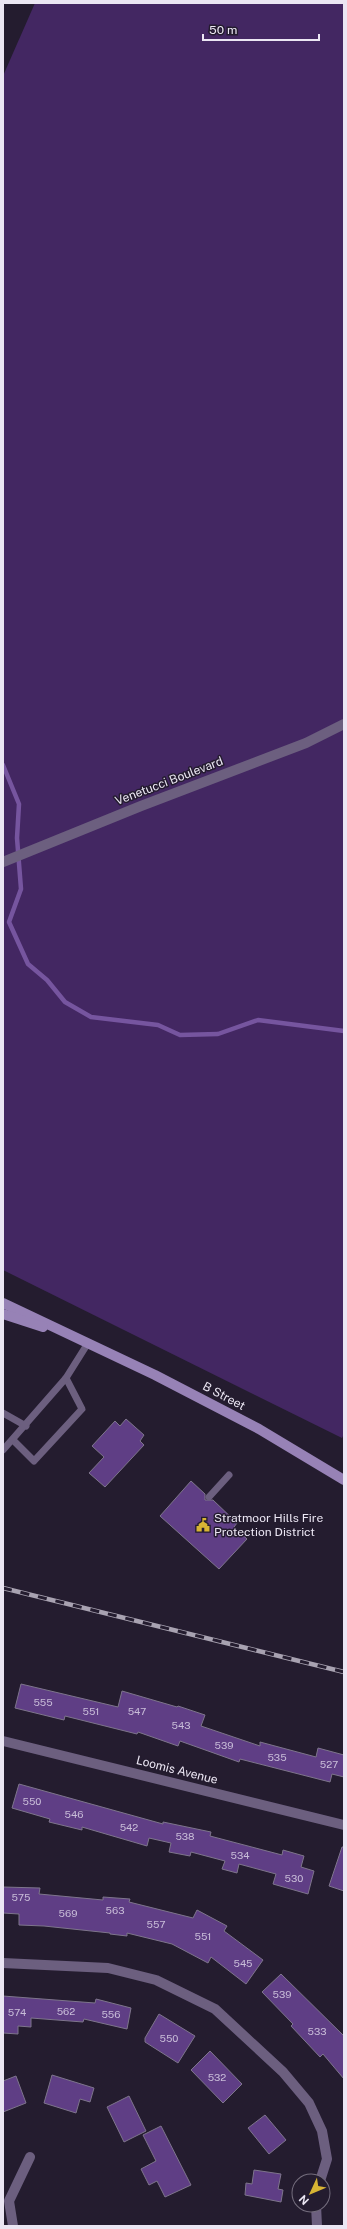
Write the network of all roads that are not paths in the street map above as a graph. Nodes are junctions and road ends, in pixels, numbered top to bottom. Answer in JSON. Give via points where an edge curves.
{"nodes":[{"id":1,"x":344,"y":724,"type":"edge"},
{"id":2,"x":3,"y":862,"type":"edge"},
{"id":3,"x":3,"y":1303,"type":"edge"},
{"id":4,"x":3,"y":1314,"type":"edge"},
{"id":5,"x":88,"y":1343,"type":"junction"},
{"id":6,"x":66,"y":1378,"type":"junction"},
{"id":7,"x":3,"y":1413,"type":"edge"},
{"id":8,"x":26,"y":1426,"type":"junction"},
{"id":9,"x":13,"y":1440,"type":"junction"},
{"id":10,"x":3,"y":1450,"type":"edge"},
{"id":11,"x":229,"y":1475,"type":"dead end"},
{"id":12,"x":344,"y":1480,"type":"edge"},
{"id":13,"x":209,"y":1497,"type":"dead end"},
{"id":14,"x":3,"y":1741,"type":"edge"},
{"id":15,"x":344,"y":1825,"type":"edge"},
{"id":16,"x":3,"y":1963,"type":"edge"},
{"id":17,"x":30,"y":2157,"type":"dead end"},
{"id":18,"x":323,"y":2173,"type":"edge"},
{"id":19,"x":316,"y":2213,"type":"edge"},
{"id":20,"x":13,"y":2226,"type":"edge"},
{"id":21,"x":317,"y":2226,"type":"edge"}],
"edges":[{"from":1,"to":2,"type":"street","name":"Venetucci Boulevard","via":[[306,743]]},
{"from":3,"to":5,"type":"main road","name":"B Street"},
{"from":4,"to":5,"type":"main road","name":"B Street"},
{"from":5,"to":6,"type":"lane"},
{"from":5,"to":12,"type":"main road","name":"B Street","via":[[259,1429]]},
{"from":6,"to":8,"type":"lane"},
{"from":6,"to":9,"type":"lane","via":[[82,1409],[34,1461]]},
{"from":7,"to":8,"type":"lane"},
{"from":8,"to":9,"type":"lane"},
{"from":9,"to":10,"type":"lane"},
{"from":11,"to":13,"type":"lane"},
{"from":14,"to":15,"type":"street","name":"Loomis Avenue"},
{"from":16,"to":18,"type":"street","via":[[108,1968],[156,1980],[215,2009],[283,2072],[309,2103],[322,2131],[328,2158]]},
{"from":17,"to":20,"type":"street","via":[[9,2201]]},
{"from":19,"to":21,"type":"street"}]}
